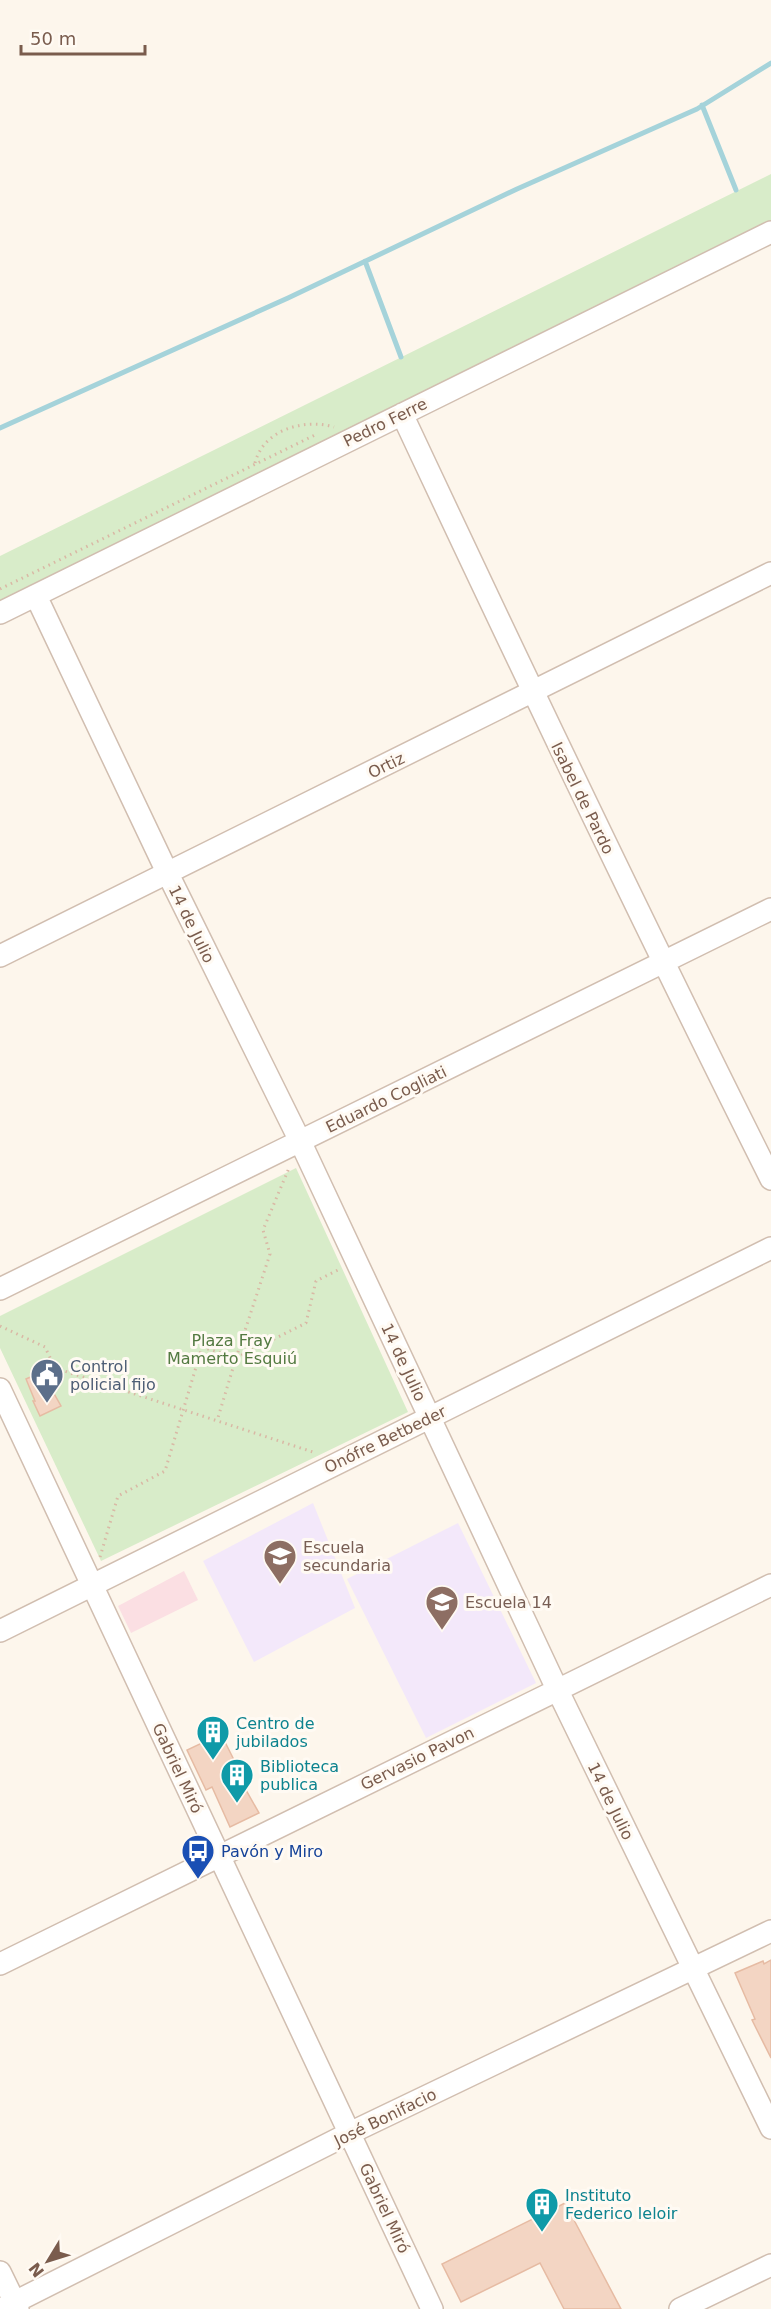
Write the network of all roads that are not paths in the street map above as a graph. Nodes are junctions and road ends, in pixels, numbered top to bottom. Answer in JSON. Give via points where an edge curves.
{"nodes":[{"id":1,"x":769,"y":239,"type":"edge"},
{"id":2,"x":402,"y":414,"type":"junction"},
{"id":3,"x":771,"y":573,"type":"edge"},
{"id":4,"x":36,"y":596,"type":"junction"},
{"id":5,"x":0,"y":614,"type":"edge"},
{"id":6,"x":532,"y":693,"type":"junction"},
{"id":7,"x":167,"y":872,"type":"junction"},
{"id":8,"x":771,"y":909,"type":"edge"},
{"id":9,"x":0,"y":956,"type":"edge"},
{"id":10,"x":662,"y":963,"type":"junction"},
{"id":11,"x":300,"y":1141,"type":"junction"},
{"id":12,"x":771,"y":1179,"type":"edge"},
{"id":13,"x":771,"y":1248,"type":"edge"},
{"id":14,"x":0,"y":1289,"type":"edge"},
{"id":15,"x":0,"y":1389,"type":"edge"},
{"id":16,"x":430,"y":1417,"type":"junction"},
{"id":17,"x":92,"y":1585,"type":"junction"},
{"id":18,"x":771,"y":1585,"type":"edge"},
{"id":19,"x":0,"y":1631,"type":"edge"},
{"id":20,"x":557,"y":1689,"type":"junction"},
{"id":21,"x":219,"y":1856,"type":"junction"},
{"id":22,"x":771,"y":1931,"type":"edge"},
{"id":23,"x":0,"y":1964,"type":"edge"},
{"id":24,"x":694,"y":1970,"type":"junction"},
{"id":25,"x":771,"y":2128,"type":"edge"},
{"id":26,"x":350,"y":2133,"type":"junction"},
{"id":27,"x":771,"y":2265,"type":"edge"},
{"id":28,"x":0,"y":2272,"type":"edge"},
{"id":29,"x":12,"y":2307,"type":"edge"},
{"id":30,"x":432,"y":2309,"type":"edge"},
{"id":31,"x":680,"y":2309,"type":"edge"}],
"edges":[{"from":1,"to":2,"type":"street","name":"Pedro Ferre"},
{"from":2,"to":4,"type":"street","name":"Pedro Ferre"},
{"from":2,"to":6,"type":"street","name":"Isabel de Pardo"},
{"from":3,"to":6,"type":"street","name":"Ortiz"},
{"from":4,"to":5,"type":"street","name":"Pedro Ferre"},
{"from":4,"to":7,"type":"street","name":"14 de Julio"},
{"from":6,"to":7,"type":"street","name":"Ortiz"},
{"from":6,"to":10,"type":"street","name":"Isabel de Pardo"},
{"from":7,"to":9,"type":"street","name":"Ortiz"},
{"from":7,"to":11,"type":"street","name":"14 de Julio"},
{"from":8,"to":10,"type":"street","name":"Eduardo Cogliati"},
{"from":10,"to":11,"type":"street","name":"Eduardo Cogliati"},
{"from":10,"to":12,"type":"street","name":"Isabel de Pardo"},
{"from":11,"to":14,"type":"street","name":"Eduardo Cogliati"},
{"from":11,"to":16,"type":"street","name":"14 de Julio"},
{"from":13,"to":16,"type":"street","name":"Onófre Betbeder"},
{"from":15,"to":17,"type":"street","name":"Gabriel Miró"},
{"from":16,"to":17,"type":"street","name":"Onófre Betbeder"},
{"from":16,"to":20,"type":"street","name":"14 de Julio"},
{"from":17,"to":19,"type":"street","name":"Onófre Betbeder"},
{"from":17,"to":21,"type":"street","name":"Gabriel Miró"},
{"from":18,"to":20,"type":"street","name":"Gervasio Pavon"},
{"from":20,"to":21,"type":"street","name":"Gervasio Pavon"},
{"from":20,"to":24,"type":"street","name":"14 de Julio"},
{"from":21,"to":23,"type":"street","name":"Gervasio Pavon"},
{"from":21,"to":26,"type":"street","name":"Gabriel Miró"},
{"from":22,"to":24,"type":"street","name":"José Bonifacio"},
{"from":24,"to":25,"type":"street","name":"14 de Julio"},
{"from":24,"to":26,"type":"street","name":"José Bonifacio"},
{"from":26,"to":29,"type":"street","name":"José Bonifacio"},
{"from":26,"to":30,"type":"street","name":"Gabriel Miró"},
{"from":27,"to":31,"type":"street"},
{"from":28,"to":29,"type":"street"}]}
